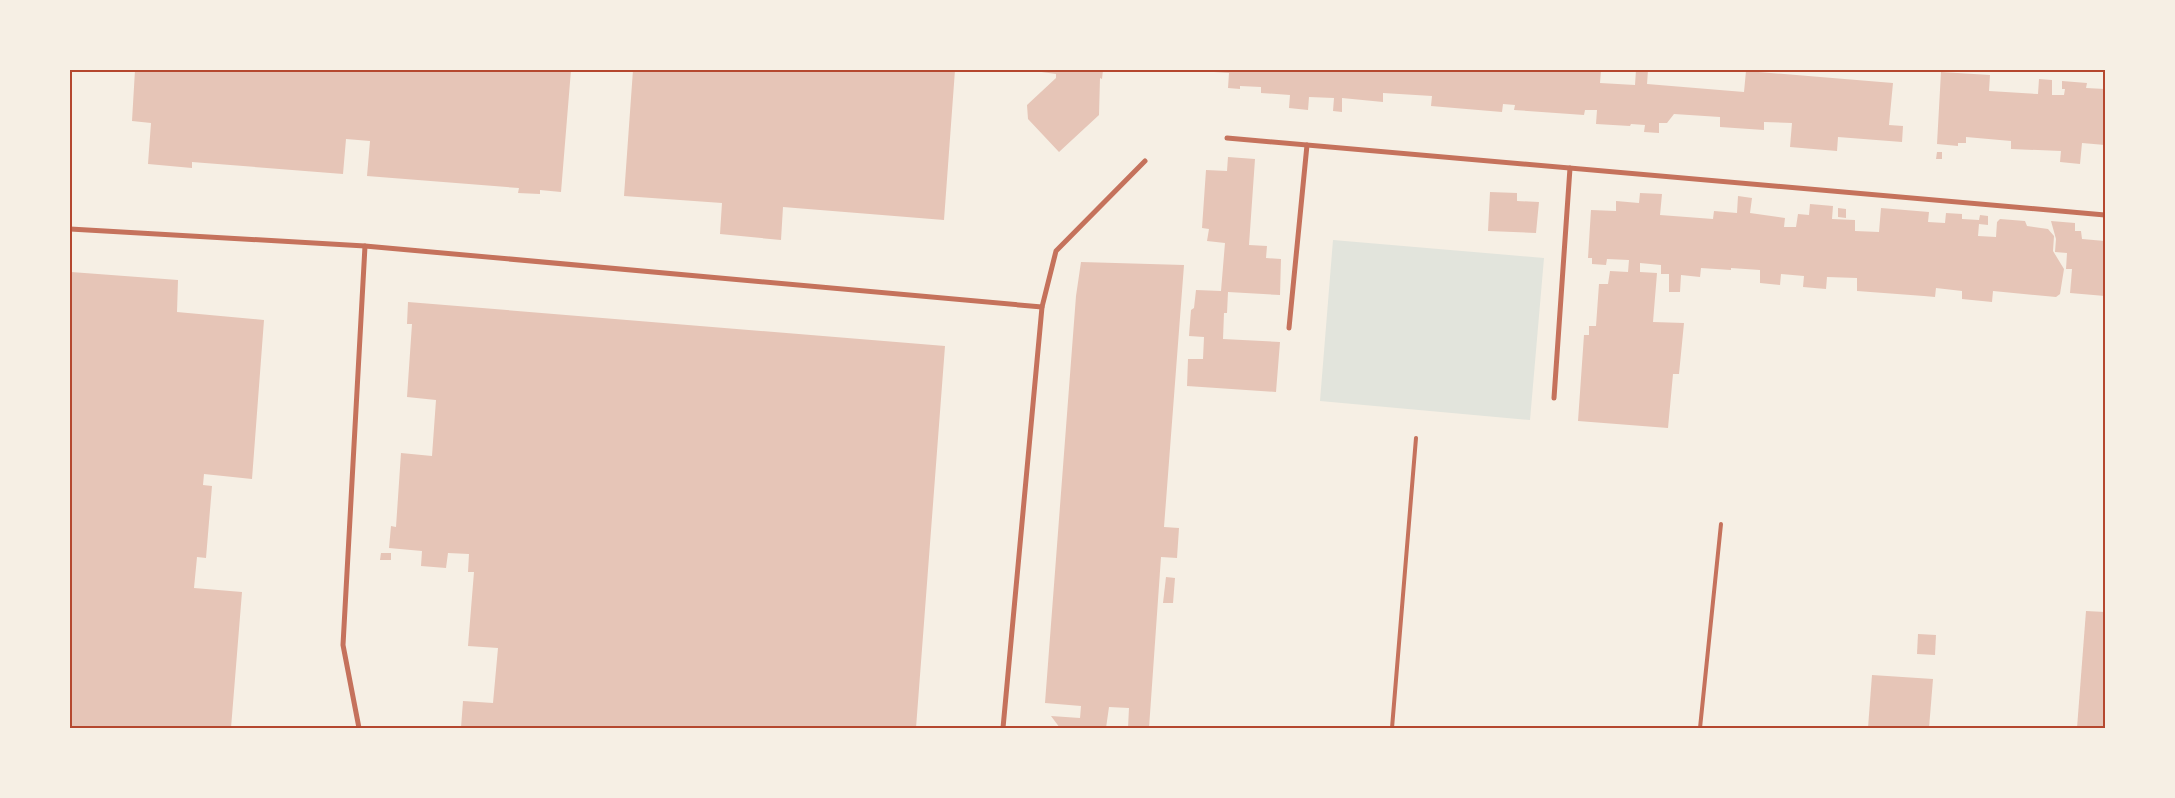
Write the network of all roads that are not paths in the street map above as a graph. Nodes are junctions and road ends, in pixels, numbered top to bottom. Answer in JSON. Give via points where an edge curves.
{"nodes":[{"id":1,"x":1227,"y":138,"type":"dead end"},
{"id":2,"x":1306,"y":144,"type":"junction"},
{"id":3,"x":1145,"y":161,"type":"dead end"},
{"id":4,"x":1570,"y":168,"type":"junction"},
{"id":5,"x":2105,"y":215,"type":"edge"},
{"id":6,"x":70,"y":228,"type":"edge"},
{"id":7,"x":365,"y":246,"type":"junction"},
{"id":8,"x":1042,"y":307,"type":"junction"},
{"id":9,"x":1289,"y":328,"type":"dead end"},
{"id":10,"x":1554,"y":398,"type":"dead end"},
{"id":11,"x":1416,"y":438,"type":"dead end"},
{"id":12,"x":1721,"y":524,"type":"dead end"},
{"id":13,"x":359,"y":728,"type":"edge"},
{"id":14,"x":1003,"y":728,"type":"edge"},
{"id":15,"x":1392,"y":728,"type":"edge"},
{"id":16,"x":1700,"y":728,"type":"edge"}],
"edges":[{"from":1,"to":2,"type":"street"},
{"from":2,"to":4,"type":"street"},
{"from":2,"to":9,"type":"street"},
{"from":3,"to":8,"type":"street","via":[[1056,252]]},
{"from":4,"to":5,"type":"street"},
{"from":4,"to":10,"type":"street"},
{"from":6,"to":7,"type":"street"},
{"from":7,"to":8,"type":"street"},
{"from":7,"to":13,"type":"street","via":[[343,645]]},
{"from":8,"to":14,"type":"street"},
{"from":11,"to":15,"type":"lane"},
{"from":12,"to":16,"type":"lane"}]}
